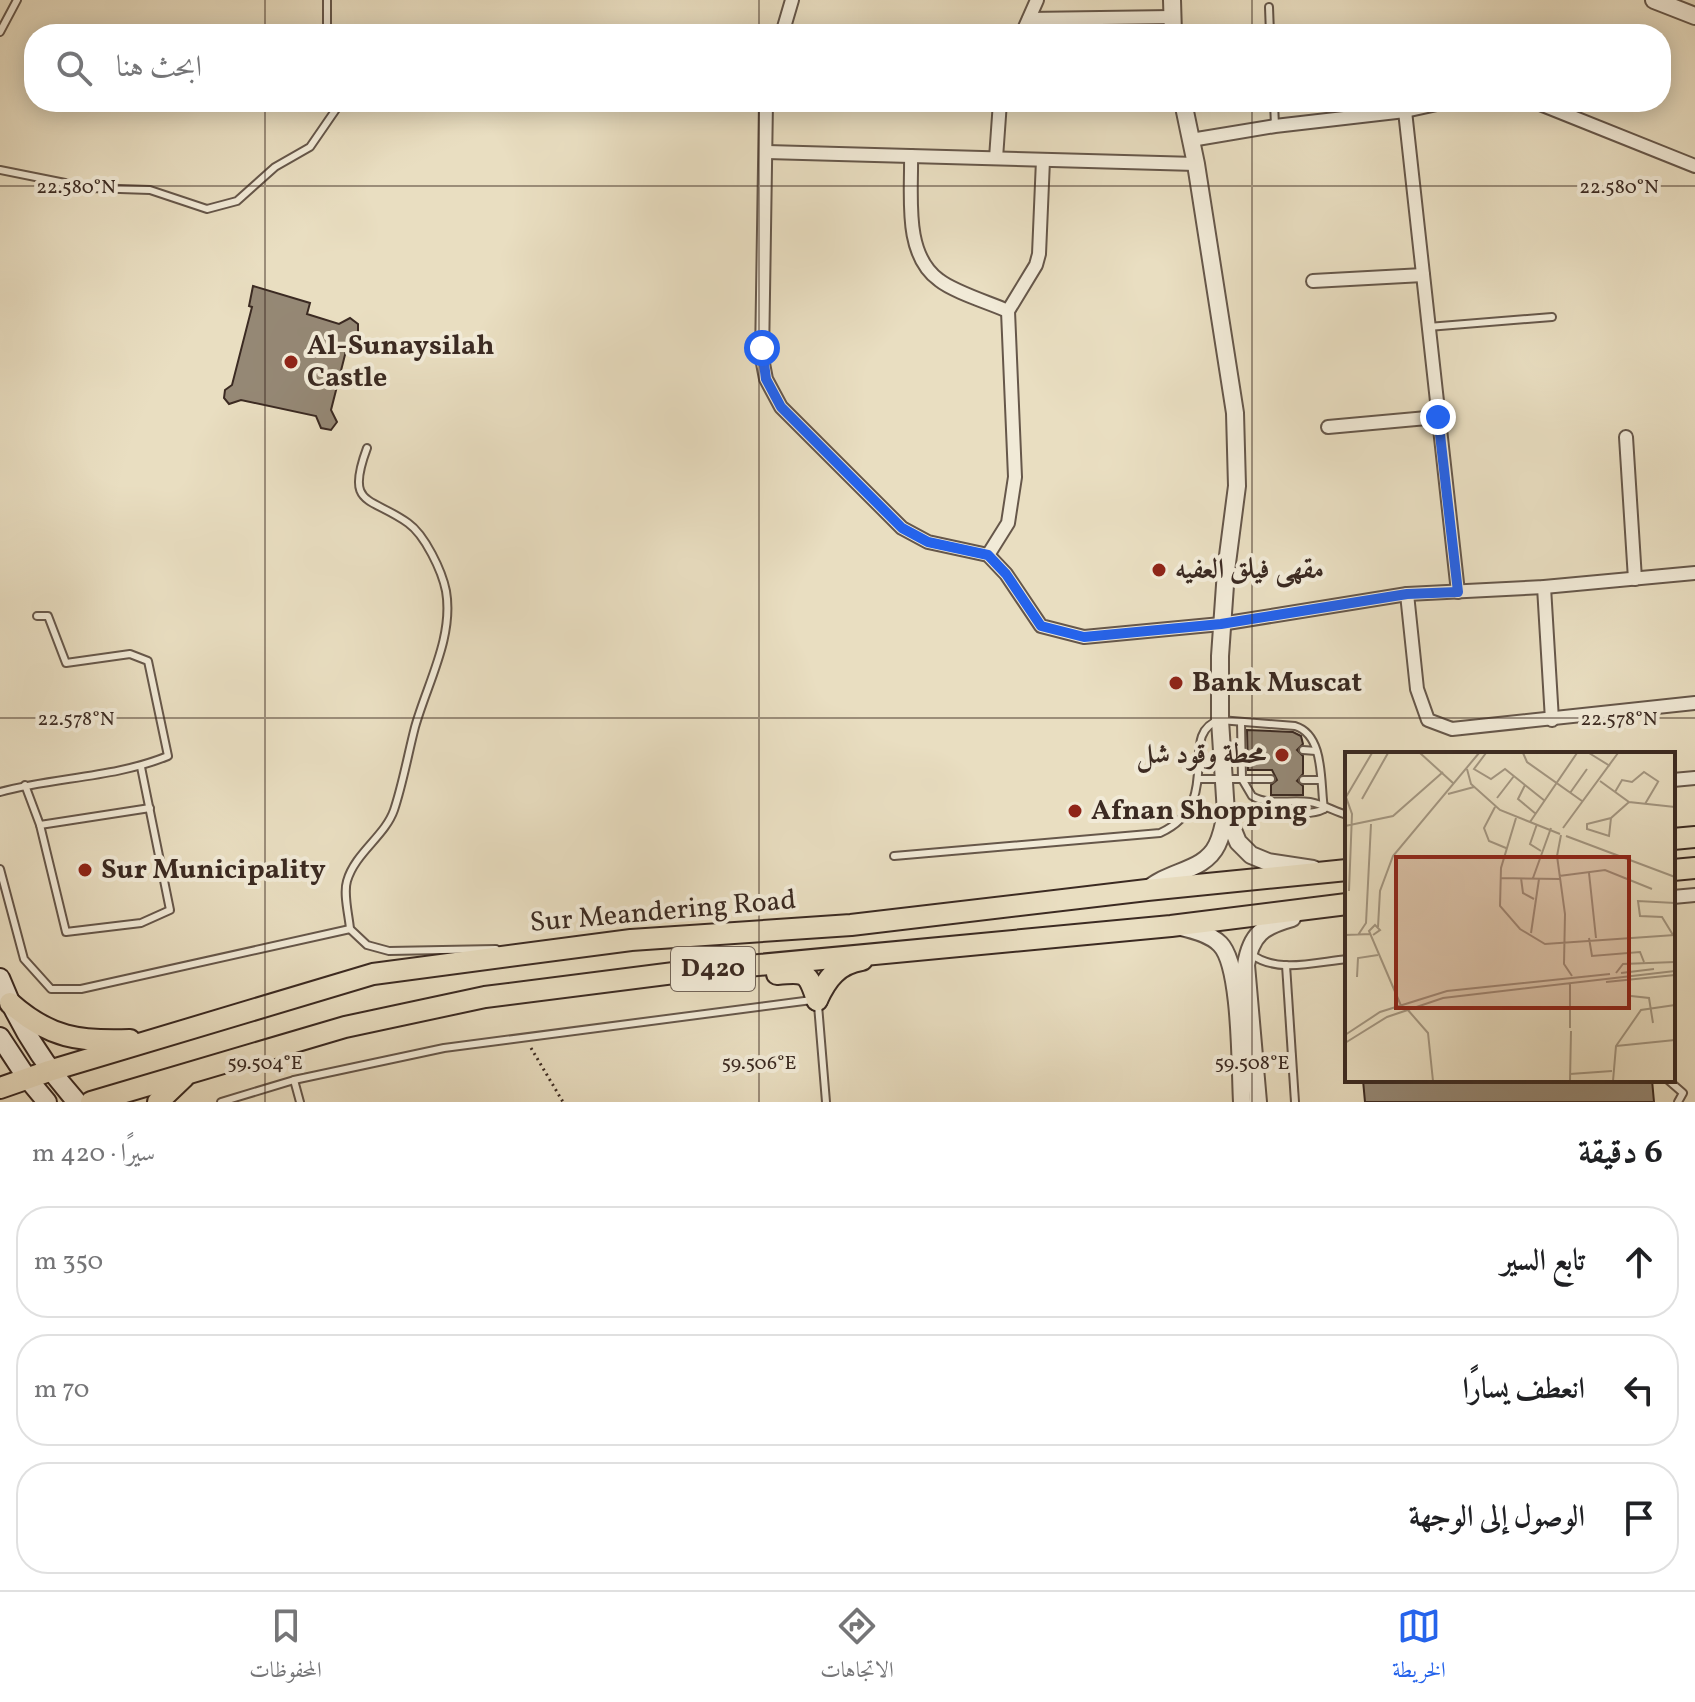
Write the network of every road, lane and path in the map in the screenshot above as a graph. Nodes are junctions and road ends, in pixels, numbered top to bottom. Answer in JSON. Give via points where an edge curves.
{"nodes":[{"id":1,"x":17,"y":0,"type":"edge"},
{"id":2,"x":327,"y":0,"type":"edge"},
{"id":3,"x":792,"y":0,"type":"edge"},
{"id":4,"x":1037,"y":0,"type":"edge"},
{"id":5,"x":1654,"y":0,"type":"edge"},
{"id":6,"x":1269,"y":7,"type":"dead end"},
{"id":7,"x":1695,"y":16,"type":"edge"},
{"id":8,"x":1172,"y":17,"type":"edge"},
{"id":9,"x":1029,"y":19,"type":"junction"},
{"id":10,"x":327,"y":24,"type":"edge"},
{"id":11,"x":785,"y":24,"type":"edge"},
{"id":12,"x":1027,"y":24,"type":"edge"},
{"id":13,"x":1270,"y":24,"type":"edge"},
{"id":14,"x":0,"y":32,"type":"edge"},
{"id":15,"x":334,"y":112,"type":"edge"},
{"id":16,"x":766,"y":112,"type":"edge"},
{"id":17,"x":999,"y":112,"type":"edge"},
{"id":18,"x":1185,"y":112,"type":"edge"},
{"id":19,"x":1274,"y":112,"type":"edge"},
{"id":20,"x":1396,"y":112,"type":"edge"},
{"id":21,"x":1405,"y":112,"type":"edge"},
{"id":22,"x":1560,"y":112,"type":"edge"},
{"id":23,"x":1275,"y":126,"type":"junction"},
{"id":24,"x":1191,"y":140,"type":"junction"},
{"id":25,"x":767,"y":152,"type":"junction"},
{"id":26,"x":911,"y":156,"type":"junction"},
{"id":27,"x":996,"y":158,"type":"junction"},
{"id":28,"x":1043,"y":160,"type":"junction"},
{"id":29,"x":1196,"y":164,"type":"junction"},
{"id":30,"x":1695,"y":166,"type":"edge"},
{"id":31,"x":0,"y":170,"type":"edge"},
{"id":32,"x":1423,"y":275,"type":"junction"},
{"id":33,"x":1313,"y":281,"type":"dead end"},
{"id":34,"x":1008,"y":311,"type":"junction"},
{"id":35,"x":1552,"y":317,"type":"dead end"},
{"id":36,"x":1428,"y":327,"type":"junction"},
{"id":37,"x":1438,"y":417,"type":"junction"},
{"id":38,"x":1328,"y":427,"type":"dead end"},
{"id":39,"x":1626,"y":437,"type":"dead end"},
{"id":40,"x":367,"y":448,"type":"dead end"},
{"id":41,"x":988,"y":555,"type":"junction"},
{"id":42,"x":1695,"y":573,"type":"edge"},
{"id":43,"x":1635,"y":579,"type":"junction"},
{"id":44,"x":1544,"y":587,"type":"junction"},
{"id":45,"x":1458,"y":592,"type":"junction"},
{"id":46,"x":1407,"y":594,"type":"junction"},
{"id":47,"x":37,"y":616,"type":"dead end"},
{"id":48,"x":1221,"y":624,"type":"junction"},
{"id":49,"x":1695,"y":703,"type":"edge"},
{"id":50,"x":1220,"y":720,"type":"junction"},
{"id":51,"x":1552,"y":720,"type":"junction"},
{"id":52,"x":1241,"y":722,"type":"junction"},
{"id":53,"x":1303,"y":750,"type":"dead end"},
{"id":54,"x":1316,"y":751,"type":"junction"},
{"id":55,"x":141,"y":767,"type":"junction"},
{"id":56,"x":1695,"y":778,"type":"edge"},
{"id":57,"x":1198,"y":779,"type":"junction"},
{"id":58,"x":1223,"y":779,"type":"junction"},
{"id":59,"x":1242,"y":779,"type":"junction"},
{"id":60,"x":1271,"y":779,"type":"dead end"},
{"id":61,"x":1303,"y":780,"type":"dead end"},
{"id":62,"x":1320,"y":780,"type":"junction"},
{"id":63,"x":1675,"y":780,"type":"edge"},
{"id":64,"x":25,"y":785,"type":"junction"},
{"id":65,"x":0,"y":792,"type":"edge"},
{"id":66,"x":150,"y":808,"type":"junction"},
{"id":67,"x":1324,"y":809,"type":"junction"},
{"id":68,"x":1226,"y":813,"type":"junction"},
{"id":69,"x":1345,"y":814,"type":"edge"},
{"id":70,"x":40,"y":825,"type":"junction"},
{"id":71,"x":1695,"y":837,"type":"edge"},
{"id":72,"x":1675,"y":839,"type":"edge"},
{"id":73,"x":894,"y":856,"type":"dead end"},
{"id":74,"x":1695,"y":868,"type":"edge"},
{"id":75,"x":0,"y":869,"type":"edge"},
{"id":76,"x":1675,"y":870,"type":"edge"},
{"id":77,"x":1337,"y":871,"type":"edge"},
{"id":78,"x":1147,"y":890,"type":"junction"},
{"id":79,"x":1695,"y":895,"type":"edge"},
{"id":80,"x":1675,"y":897,"type":"edge"},
{"id":81,"x":1341,"y":905,"type":"edge"},
{"id":82,"x":1171,"y":926,"type":"junction"},
{"id":83,"x":350,"y":929,"type":"junction"},
{"id":84,"x":912,"y":950,"type":"junction"},
{"id":85,"x":530,"y":952,"type":"junction"},
{"id":86,"x":1248,"y":952,"type":"junction"},
{"id":87,"x":1345,"y":959,"type":"edge"},
{"id":88,"x":1286,"y":965,"type":"junction"},
{"id":89,"x":674,"y":973,"type":"junction"},
{"id":90,"x":0,"y":978,"type":"edge"},
{"id":91,"x":817,"y":1000,"type":"junction"},
{"id":92,"x":10,"y":1003,"type":"junction"},
{"id":93,"x":0,"y":1037,"type":"edge"},
{"id":94,"x":162,"y":1038,"type":"junction"},
{"id":95,"x":525,"y":1038,"type":"junction"},
{"id":96,"x":49,"y":1071,"type":"junction"},
{"id":97,"x":192,"y":1071,"type":"junction"},
{"id":98,"x":27,"y":1078,"type":"junction"},
{"id":99,"x":294,"y":1080,"type":"junction"},
{"id":100,"x":1670,"y":1082,"type":"edge"},
{"id":101,"x":0,"y":1088,"type":"edge"},
{"id":102,"x":47,"y":1102,"type":"edge"},
{"id":103,"x":77,"y":1102,"type":"edge"},
{"id":104,"x":91,"y":1102,"type":"edge"},
{"id":105,"x":158,"y":1102,"type":"edge"},
{"id":106,"x":221,"y":1102,"type":"edge"},
{"id":107,"x":300,"y":1102,"type":"edge"},
{"id":108,"x":563,"y":1102,"type":"edge"},
{"id":109,"x":826,"y":1102,"type":"edge"},
{"id":110,"x":1242,"y":1102,"type":"edge"},
{"id":111,"x":1258,"y":1102,"type":"edge"},
{"id":112,"x":1295,"y":1102,"type":"edge"},
{"id":113,"x":1678,"y":1102,"type":"edge"}],
"edges":[{"from":1,"to":14,"type":"lane"},
{"from":2,"to":10,"type":"lane"},
{"from":3,"to":11,"type":"street"},
{"from":4,"to":9,"type":"street"},
{"from":5,"to":7,"type":"street"},
{"from":6,"to":13,"type":"lane"},
{"from":8,"to":9,"type":"street"},
{"from":9,"to":12,"type":"street"},
{"from":15,"to":31,"type":"lane","via":[[310,147],[275,167],[237,201],[207,209],[150,190],[90,188]]},
{"from":16,"to":25,"type":"street"},
{"from":17,"to":27,"type":"street"},
{"from":18,"to":24,"type":"street"},
{"from":19,"to":23,"type":"lane"},
{"from":20,"to":23,"type":"street"},
{"from":21,"to":32,"type":"street"},
{"from":22,"to":30,"type":"street"},
{"from":23,"to":24,"type":"street"},
{"from":24,"to":29,"type":"street"},
{"from":25,"to":26,"type":"street"},
{"from":25,"to":41,"type":"street","via":[[762,358],[775,398],[902,528],[928,542]]},
{"from":26,"to":27,"type":"street"},
{"from":26,"to":34,"type":"street","via":[[912,224],[926,265],[939,280]]},
{"from":27,"to":28,"type":"street"},
{"from":28,"to":29,"type":"street"},
{"from":28,"to":34,"type":"street","via":[[1039,254]]},
{"from":29,"to":48,"type":"street","via":[[1237,450]]},
{"from":32,"to":33,"type":"street"},
{"from":32,"to":36,"type":"street"},
{"from":34,"to":41,"type":"street","via":[[1015,477],[1008,523]]},
{"from":35,"to":36,"type":"lane"},
{"from":36,"to":37,"type":"street"},
{"from":37,"to":38,"type":"street"},
{"from":37,"to":45,"type":"street"},
{"from":39,"to":43,"type":"street"},
{"from":40,"to":83,"type":"lane","via":[[358,487],[365,500],[411,524],[434,556],[446,590],[448,620],[393,813],[346,882]]},
{"from":41,"to":48,"type":"street","via":[[1041,626],[1084,637]]},
{"from":42,"to":43,"type":"street"},
{"from":43,"to":44,"type":"street"},
{"from":44,"to":45,"type":"street"},
{"from":44,"to":51,"type":"street"},
{"from":45,"to":46,"type":"street"},
{"from":46,"to":48,"type":"street"},
{"from":46,"to":51,"type":"street","via":[[1417,689],[1428,720],[1452,729]]},
{"from":47,"to":55,"type":"lane","via":[[48,616],[66,663],[130,654],[148,661],[168,756]]},
{"from":48,"to":50,"type":"street"},
{"from":49,"to":51,"type":"street"},
{"from":50,"to":52,"type":"lane"},
{"from":50,"to":57,"type":"lane","via":[[1201,734]]},
{"from":50,"to":58,"type":"street"},
{"from":52,"to":54,"type":"lane","via":[[1300,727],[1313,739]]},
{"from":52,"to":59,"type":"lane"},
{"from":53,"to":54,"type":"lane"},
{"from":54,"to":62,"type":"lane"},
{"from":55,"to":64,"type":"lane"},
{"from":55,"to":66,"type":"lane"},
{"from":56,"to":63,"type":"street"},
{"from":57,"to":58,"type":"lane"},
{"from":57,"to":73,"type":"lane","via":[[1184,818],[1160,833]]},
{"from":58,"to":59,"type":"lane"},
{"from":58,"to":68,"type":"street"},
{"from":59,"to":60,"type":"lane"},
{"from":59,"to":67,"type":"lane","via":[[1252,796],[1282,810]]},
{"from":61,"to":62,"type":"lane"},
{"from":62,"to":67,"type":"lane"},
{"from":64,"to":65,"type":"lane"},
{"from":64,"to":70,"type":"lane"},
{"from":66,"to":70,"type":"lane"},
{"from":66,"to":70,"type":"lane","via":[[170,910],[141,923],[66,932]]},
{"from":67,"to":69,"type":"lane"},
{"from":68,"to":77,"type":"street","via":[[1238,842],[1251,855]]},
{"from":68,"to":78,"type":"street","via":[[1207,859],[1163,877]]},
{"from":71,"to":72,"type":"main road"},
{"from":74,"to":76,"type":"main road"},
{"from":75,"to":83,"type":"lane","via":[[24,959],[51,989],[81,989]]},
{"from":77,"to":78,"type":"main road","name":"Sur Meandering Road","number":"D420"},
{"from":78,"to":85,"type":"main road","name":"Sur Meandering Road","number":"D420","via":[[851,925]]},
{"from":79,"to":80,"type":"street"},
{"from":81,"to":82,"type":"main road","number":"D420"},
{"from":81,"to":86,"type":"street","via":[[1268,925]]},
{"from":82,"to":84,"type":"main road","number":"D420"},
{"from":82,"to":110,"type":"street","via":[[1218,942],[1229,958]]},
{"from":83,"to":85,"type":"lane","via":[[367,945],[389,951]]},
{"from":84,"to":89,"type":"main road","number":"D420"},
{"from":84,"to":91,"type":"main road","via":[[853,962],[831,975]]},
{"from":85,"to":94,"type":"main road","name":"Sur Meandering Road","number":"D420","via":[[373,974]]},
{"from":86,"to":88,"type":"lane","via":[[1260,961]]},
{"from":86,"to":111,"type":"street"},
{"from":87,"to":88,"type":"lane"},
{"from":88,"to":112,"type":"lane"},
{"from":89,"to":91,"type":"main road","via":[[705,979],[799,972],[810,979]]},
{"from":89,"to":97,"type":"main road","number":"D420","via":[[485,997],[345,1027]]},
{"from":90,"to":92,"type":"main road"},
{"from":91,"to":95,"type":"lane"},
{"from":91,"to":109,"type":"lane"},
{"from":92,"to":94,"type":"main road","via":[[63,1036],[104,1041]]},
{"from":92,"to":96,"type":"main road"},
{"from":93,"to":98,"type":"main road"},
{"from":94,"to":96,"type":"main road","name":"Sur Meandering Road","number":"D420"},
{"from":95,"to":99,"type":"lane","via":[[444,1048]]},
{"from":95,"to":108,"type":"path"},
{"from":96,"to":98,"type":"main road","name":"Sur Meandering Road","number":"D420"},
{"from":96,"to":103,"type":"main road"},
{"from":97,"to":104,"type":"main road","number":"D420"},
{"from":97,"to":105,"type":"main road"},
{"from":98,"to":101,"type":"main road","name":"Sur Meandering Road","number":"D420"},
{"from":98,"to":102,"type":"main road"},
{"from":99,"to":106,"type":"lane"},
{"from":99,"to":107,"type":"lane"},
{"from":100,"to":113,"type":"lane","via":[[1683,1093]]}]}
